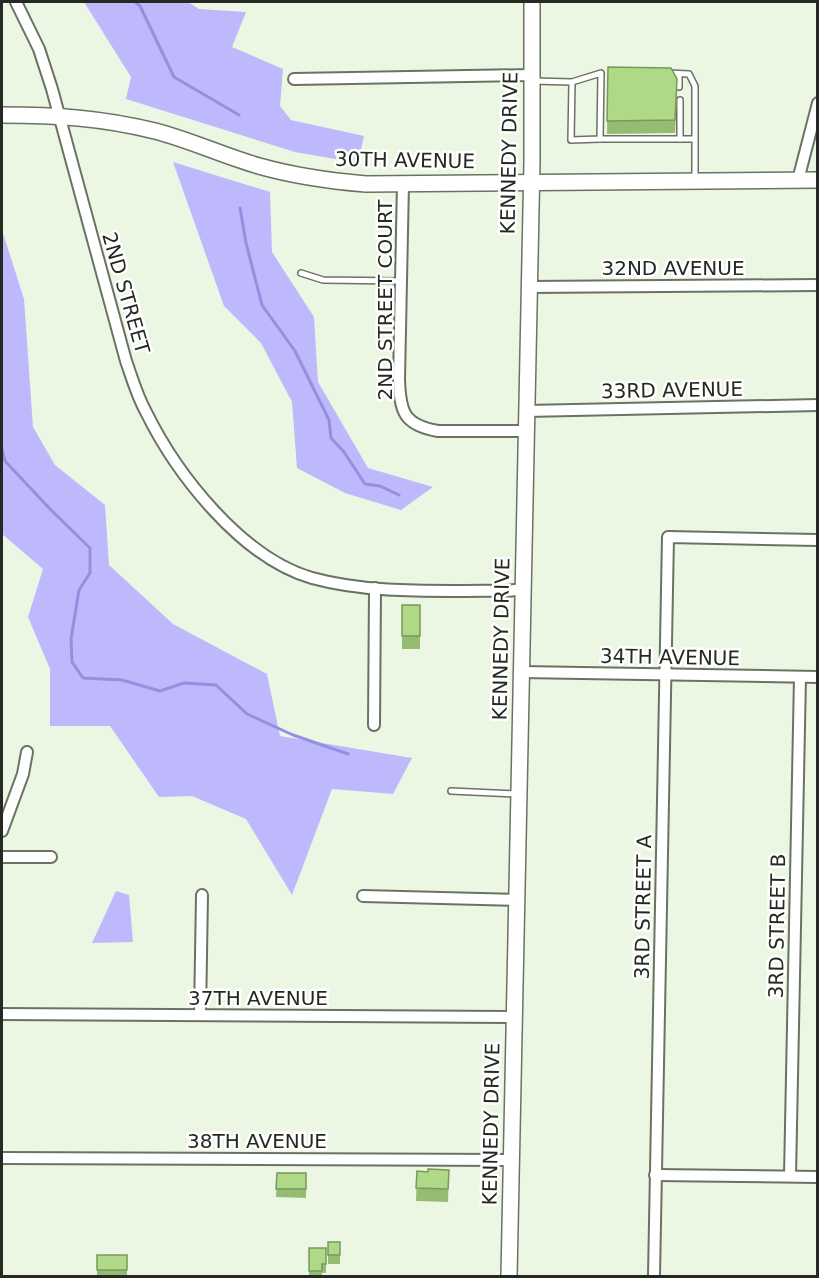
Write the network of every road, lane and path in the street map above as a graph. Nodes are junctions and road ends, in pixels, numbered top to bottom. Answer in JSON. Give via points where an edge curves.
{"nodes":[{"id":1,"x":16,"y":2,"type":"edge"},
{"id":2,"x":532,"y":2,"type":"edge"},
{"id":3,"x":601,"y":73,"type":"junction"},
{"id":4,"x":612,"y":73,"type":"edge"},
{"id":5,"x":657,"y":74,"type":"edge"},
{"id":6,"x":679,"y":74,"type":"junction"},
{"id":7,"x":531,"y":78,"type":"junction"},
{"id":8,"x":294,"y":79,"type":"dead end"},
{"id":9,"x":572,"y":82,"type":"junction"},
{"id":10,"x":679,"y":87,"type":"edge"},
{"id":11,"x":680,"y":100,"type":"dead end"},
{"id":12,"x":818,"y":103,"type":"edge"},
{"id":13,"x":2,"y":115,"type":"edge"},
{"id":14,"x":58,"y":116,"type":"junction"},
{"id":15,"x":600,"y":139,"type":"junction"},
{"id":16,"x":680,"y":139,"type":"junction"},
{"id":17,"x":694,"y":139,"type":"junction"},
{"id":18,"x":798,"y":180,"type":"junction"},
{"id":19,"x":818,"y":180,"type":"edge"},
{"id":20,"x":695,"y":181,"type":"junction"},
{"id":21,"x":531,"y":182,"type":"junction"},
{"id":22,"x":403,"y":183,"type":"junction"},
{"id":23,"x":300,"y":273,"type":"dead end"},
{"id":24,"x":400,"y":281,"type":"junction"},
{"id":25,"x":818,"y":285,"type":"edge"},
{"id":26,"x":528,"y":287,"type":"junction"},
{"id":27,"x":818,"y":405,"type":"edge"},
{"id":28,"x":526,"y":411,"type":"junction"},
{"id":29,"x":525,"y":431,"type":"junction"},
{"id":30,"x":818,"y":540,"type":"edge"},
{"id":31,"x":375,"y":588,"type":"junction"},
{"id":32,"x":523,"y":589,"type":"junction"},
{"id":33,"x":521,"y":672,"type":"junction"},
{"id":34,"x":665,"y":676,"type":"junction"},
{"id":35,"x":800,"y":677,"type":"junction"},
{"id":36,"x":818,"y":677,"type":"edge"},
{"id":37,"x":374,"y":726,"type":"dead end"},
{"id":38,"x":27,"y":752,"type":"dead end"},
{"id":39,"x":451,"y":791,"type":"dead end"},
{"id":40,"x":519,"y":794,"type":"junction"},
{"id":41,"x":2,"y":831,"type":"edge"},
{"id":42,"x":2,"y":857,"type":"edge"},
{"id":43,"x":51,"y":857,"type":"dead end"},
{"id":44,"x":202,"y":896,"type":"dead end"},
{"id":45,"x":363,"y":896,"type":"dead end"},
{"id":46,"x":516,"y":900,"type":"junction"},
{"id":47,"x":2,"y":1014,"type":"edge"},
{"id":48,"x":200,"y":1015,"type":"junction"},
{"id":49,"x":515,"y":1017,"type":"junction"},
{"id":50,"x":2,"y":1158,"type":"edge"},
{"id":51,"x":512,"y":1160,"type":"junction"},
{"id":52,"x":655,"y":1175,"type":"junction"},
{"id":53,"x":790,"y":1176,"type":"junction"},
{"id":54,"x":818,"y":1177,"type":"edge"},
{"id":55,"x":509,"y":1276,"type":"edge"},
{"id":56,"x":654,"y":1276,"type":"edge"}],
"edges":[{"from":1,"to":14,"type":"street","name":"2ND STREET","via":[[39,49]]},
{"from":2,"to":7,"type":"street","name":"KENNEDY DRIVE"},
{"from":3,"to":4,"type":"lane"},
{"from":3,"to":9,"type":"lane"},
{"from":3,"to":15,"type":"lane"},
{"from":5,"to":6,"type":"lane"},
{"from":6,"to":10,"type":"lane"},
{"from":6,"to":17,"type":"lane","via":[[689,74],[695,86]]},
{"from":7,"to":8,"type":"street"},
{"from":7,"to":9,"type":"lane"},
{"from":7,"to":21,"type":"street","name":"KENNEDY DRIVE"},
{"from":9,"to":15,"type":"lane","via":[[571,140]]},
{"from":11,"to":16,"type":"lane"},
{"from":12,"to":18,"type":"street"},
{"from":13,"to":14,"type":"street","name":"30TH AVENUE"},
{"from":14,"to":22,"type":"street","name":"30TH AVENUE","via":[[95,118],[158,132],[298,176]]},
{"from":14,"to":31,"type":"street","name":"2ND STREET","via":[[126,361],[146,413],[178,466],[226,524],[266,557],[313,578]]},
{"from":15,"to":16,"type":"lane"},
{"from":16,"to":17,"type":"lane"},
{"from":17,"to":20,"type":"lane"},
{"from":18,"to":19,"type":"street","name":"30TH AVENUE"},
{"from":18,"to":20,"type":"street","name":"30TH AVENUE"},
{"from":20,"to":21,"type":"street","name":"30TH AVENUE"},
{"from":21,"to":22,"type":"street","name":"30TH AVENUE"},
{"from":21,"to":26,"type":"street","name":"KENNEDY DRIVE"},
{"from":22,"to":24,"type":"street","name":"2ND STREET COURT"},
{"from":23,"to":24,"type":"lane","via":[[323,280]]},
{"from":24,"to":29,"type":"street","name":"2ND STREET COURT","via":[[399,401],[405,416],[416,425],[438,431]]},
{"from":25,"to":26,"type":"street","name":"32ND AVENUE"},
{"from":26,"to":28,"type":"street","name":"KENNEDY DRIVE"},
{"from":27,"to":28,"type":"street","name":"33RD AVENUE"},
{"from":28,"to":29,"type":"street","name":"KENNEDY DRIVE"},
{"from":29,"to":32,"type":"street","name":"KENNEDY DRIVE"},
{"from":30,"to":34,"type":"street","name":"3RD STREET A","via":[[668,537]]},
{"from":31,"to":32,"type":"street","name":"2ND STREET"},
{"from":31,"to":37,"type":"street"},
{"from":32,"to":33,"type":"street","name":"KENNEDY DRIVE"},
{"from":33,"to":34,"type":"street","name":"34TH AVENUE"},
{"from":33,"to":40,"type":"street","name":"KENNEDY DRIVE"},
{"from":34,"to":35,"type":"street","name":"34TH AVENUE"},
{"from":34,"to":52,"type":"street","name":"3RD STREET A"},
{"from":35,"to":36,"type":"street","name":"34TH AVENUE"},
{"from":35,"to":53,"type":"street","name":"3RD STREET B"},
{"from":38,"to":41,"type":"street"},
{"from":39,"to":40,"type":"lane"},
{"from":40,"to":46,"type":"street","name":"KENNEDY DRIVE"},
{"from":42,"to":43,"type":"street"},
{"from":44,"to":48,"type":"street"},
{"from":45,"to":46,"type":"street"},
{"from":46,"to":49,"type":"street","name":"KENNEDY DRIVE"},
{"from":47,"to":48,"type":"street","name":"37TH AVENUE"},
{"from":48,"to":49,"type":"street","name":"37TH AVENUE"},
{"from":49,"to":51,"type":"street","name":"KENNEDY DRIVE"},
{"from":50,"to":51,"type":"street","name":"38TH AVENUE"},
{"from":51,"to":55,"type":"street","name":"KENNEDY DRIVE"},
{"from":52,"to":53,"type":"street"},
{"from":52,"to":56,"type":"street","name":"3RD STREET A"},
{"from":53,"to":54,"type":"street"}]}
